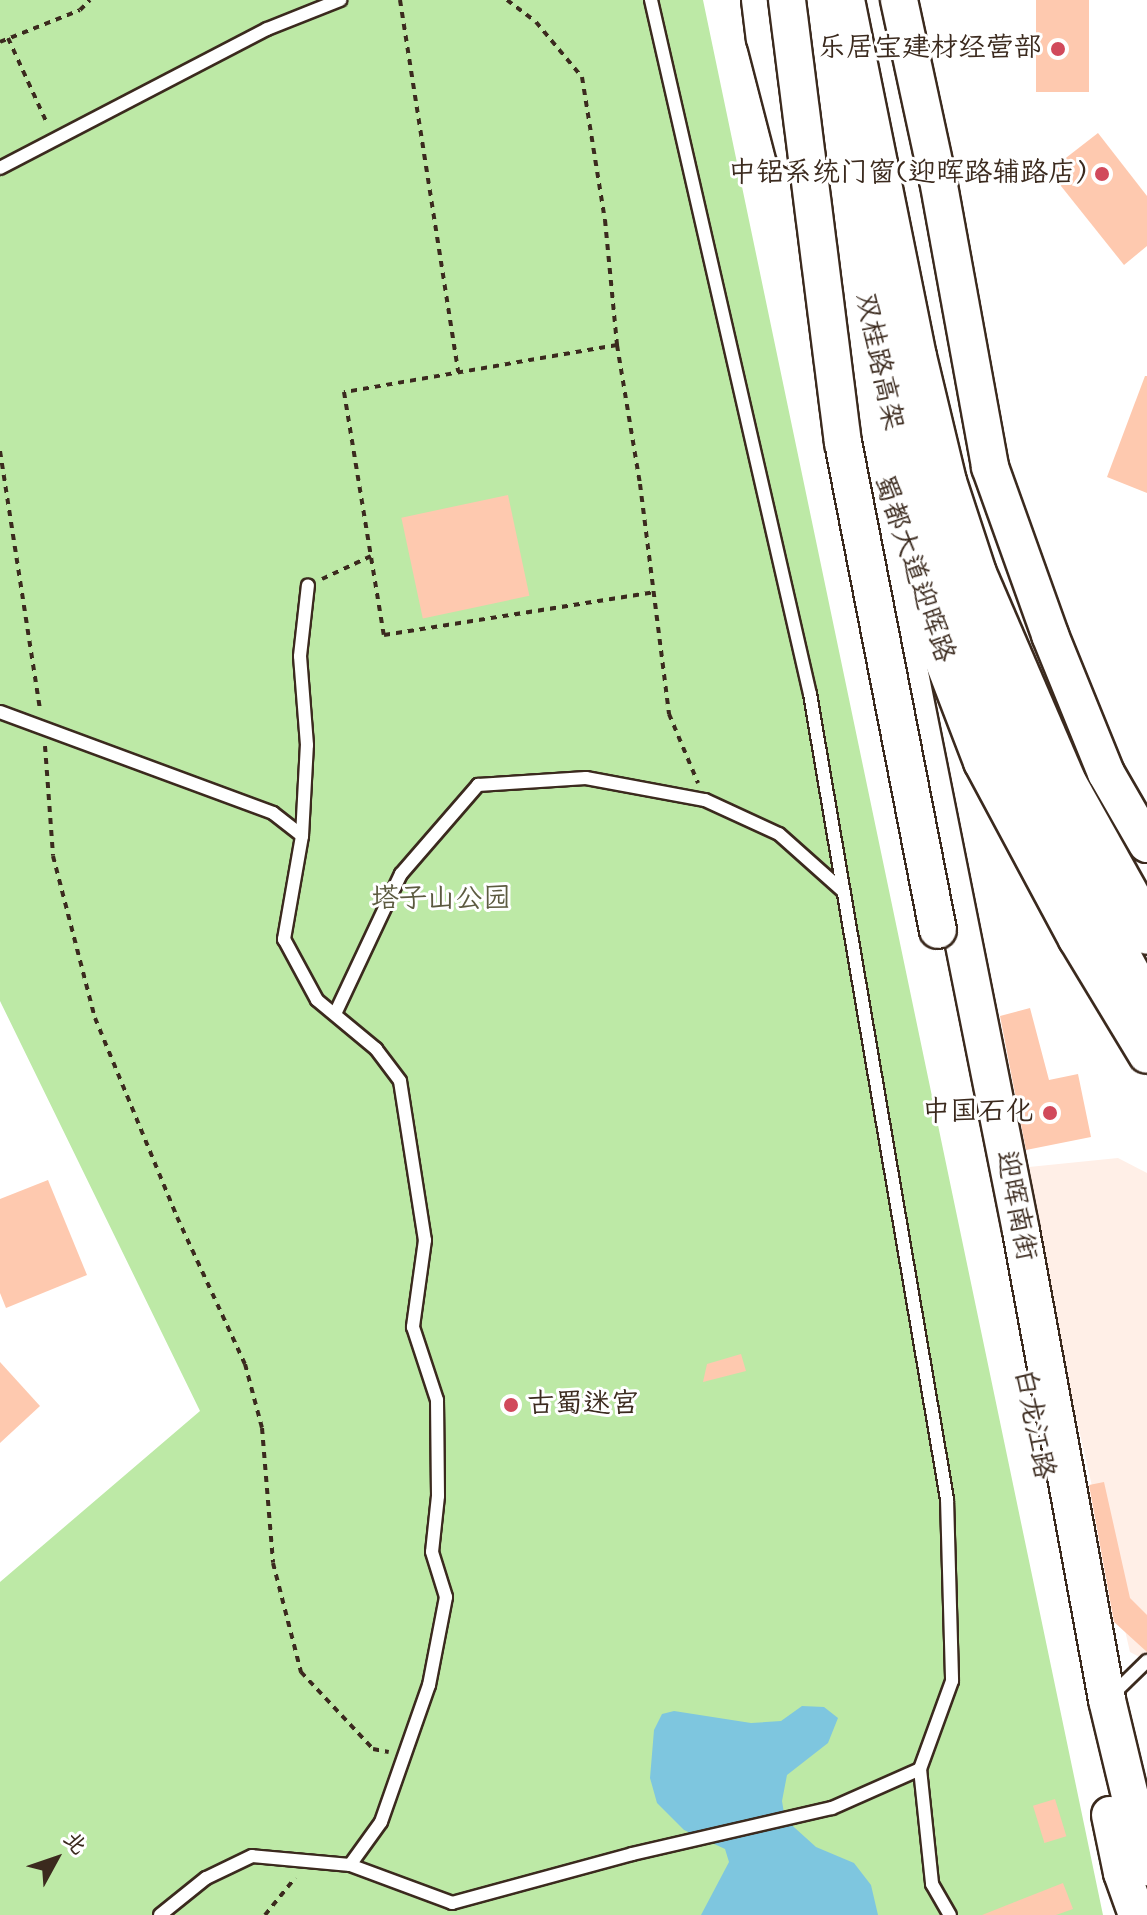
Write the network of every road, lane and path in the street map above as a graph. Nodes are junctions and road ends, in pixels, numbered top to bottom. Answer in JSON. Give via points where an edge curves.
{"nodes":[{"id":1,"x":90,"y":0,"type":"edge"},
{"id":2,"x":340,"y":0,"type":"edge"},
{"id":3,"x":400,"y":0,"type":"edge"},
{"id":4,"x":507,"y":0,"type":"edge"},
{"id":5,"x":651,"y":0,"type":"edge"},
{"id":6,"x":760,"y":0,"type":"edge"},
{"id":7,"x":787,"y":0,"type":"edge"},
{"id":8,"x":807,"y":0,"type":"edge"},
{"id":9,"x":842,"y":0,"type":"edge"},
{"id":10,"x":899,"y":0,"type":"edge"},
{"id":11,"x":8,"y":38,"type":"junction"},
{"id":12,"x":0,"y":42,"type":"edge"},
{"id":13,"x":53,"y":137,"type":"junction"},
{"id":14,"x":0,"y":168,"type":"edge"},
{"id":15,"x":617,"y":345,"type":"junction"},
{"id":16,"x":458,"y":372,"type":"junction"},
{"id":17,"x":0,"y":451,"type":"edge"},
{"id":18,"x":7,"y":497,"type":"junction"},
{"id":19,"x":0,"y":498,"type":"edge"},
{"id":20,"x":898,"y":543,"type":"junction"},
{"id":21,"x":371,"y":556,"type":"junction"},
{"id":22,"x":308,"y":585,"type":"joint"},
{"id":23,"x":654,"y":592,"type":"junction"},
{"id":24,"x":0,"y":712,"type":"edge"},
{"id":25,"x":43,"y":728,"type":"junction"},
{"id":26,"x":1049,"y":792,"type":"junction"},
{"id":27,"x":705,"y":800,"type":"junction"},
{"id":28,"x":302,"y":836,"type":"junction"},
{"id":29,"x":1147,"y":844,"type":"edge"},
{"id":30,"x":843,"y":891,"type":"junction"},
{"id":31,"x":1147,"y":932,"type":"edge"},
{"id":32,"x":1147,"y":1010,"type":"edge"},
{"id":33,"x":335,"y":1014,"type":"junction"},
{"id":34,"x":1147,"y":1055,"type":"edge"},
{"id":35,"x":1147,"y":1661,"type":"edge"},
{"id":36,"x":1107,"y":1700,"type":"junction"},
{"id":37,"x":403,"y":1754,"type":"junction"},
{"id":38,"x":920,"y":1769,"type":"junction"},
{"id":39,"x":309,"y":1860,"type":"junction"},
{"id":40,"x":350,"y":1865,"type":"junction"},
{"id":41,"x":1147,"y":1867,"type":"edge"},
{"id":42,"x":160,"y":1915,"type":"edge"},
{"id":43,"x":265,"y":1915,"type":"edge"},
{"id":44,"x":950,"y":1915,"type":"edge"},
{"id":45,"x":1137,"y":1915,"type":"edge"}],
"edges":[{"from":1,"to":11,"type":"path","via":[[80,10]]},
{"from":2,"to":13,"type":"lane","via":[[267,29]]},
{"from":3,"to":16,"type":"path"},
{"from":4,"to":15,"type":"path","via":[[536,22],[582,77],[605,220]]},
{"from":5,"to":30,"type":"lane","via":[[810,694]]},
{"from":6,"to":20,"type":"street","name":"蜀都大道迎晖路","via":[[765,38]]},
{"from":7,"to":45,"type":"street","name":"白龙江路","bridge":true,"via":[[843,442],[1083,1685],[1122,1873]]},
{"from":8,"to":26,"type":"highway","name":"双桂路高架","via":[[864,301],[914,511],[939,585]]},
{"from":9,"to":26,"type":"highway","name":"双桂路高架","via":[[944,482]]},
{"from":10,"to":29,"type":"street","via":[[990,467],[1106,773]]},
{"from":11,"to":12,"type":"path"},
{"from":11,"to":13,"type":"path"},
{"from":13,"to":14,"type":"lane"},
{"from":15,"to":16,"type":"path"},
{"from":15,"to":23,"type":"path"},
{"from":16,"to":21,"type":"path","via":[[344,392]]},
{"from":17,"to":18,"type":"path"},
{"from":18,"to":19,"type":"path"},
{"from":18,"to":25,"type":"path"},
{"from":20,"to":34,"type":"street","name":"蜀都大道迎晖路","via":[[982,762],[1077,939]]},
{"from":20,"to":36,"type":"street","name":"迎晖南街","via":[[896,603],[1021,1231]]},
{"from":21,"to":22,"type":"path"},
{"from":21,"to":23,"type":"path","via":[[384,635]]},
{"from":22,"to":28,"type":"lane","via":[[300,656],[307,745]]},
{"from":23,"to":27,"type":"path","via":[[669,714]]},
{"from":24,"to":25,"type":"lane"},
{"from":25,"to":28,"type":"lane","via":[[273,813]]},
{"from":25,"to":37,"type":"path","via":[[53,856],[95,1018],[245,1364],[262,1428],[273,1563],[301,1672],[373,1749]]},
{"from":26,"to":31,"type":"highway"},
{"from":26,"to":32,"type":"highway"},
{"from":27,"to":30,"type":"lane","via":[[779,834]]},
{"from":27,"to":33,"type":"lane","via":[[586,778],[478,785],[401,874]]},
{"from":28,"to":33,"type":"lane","via":[[284,939],[317,1000]]},
{"from":30,"to":38,"type":"lane","via":[[947,1499],[952,1681]]},
{"from":33,"to":37,"type":"lane","via":[[376,1049],[400,1081],[425,1240],[413,1327],[437,1400],[438,1496],[432,1552],[446,1597],[429,1685]]},
{"from":35,"to":36,"type":"lane"},
{"from":36,"to":41,"type":"street","name":"迎晖南街"},
{"from":37,"to":40,"type":"lane","via":[[381,1822]]},
{"from":38,"to":40,"type":"lane","via":[[832,1808],[452,1903]]},
{"from":38,"to":44,"type":"lane","via":[[932,1884]]},
{"from":39,"to":40,"type":"lane"},
{"from":39,"to":42,"type":"lane","via":[[252,1856],[206,1878]]},
{"from":39,"to":43,"type":"path"}]}
